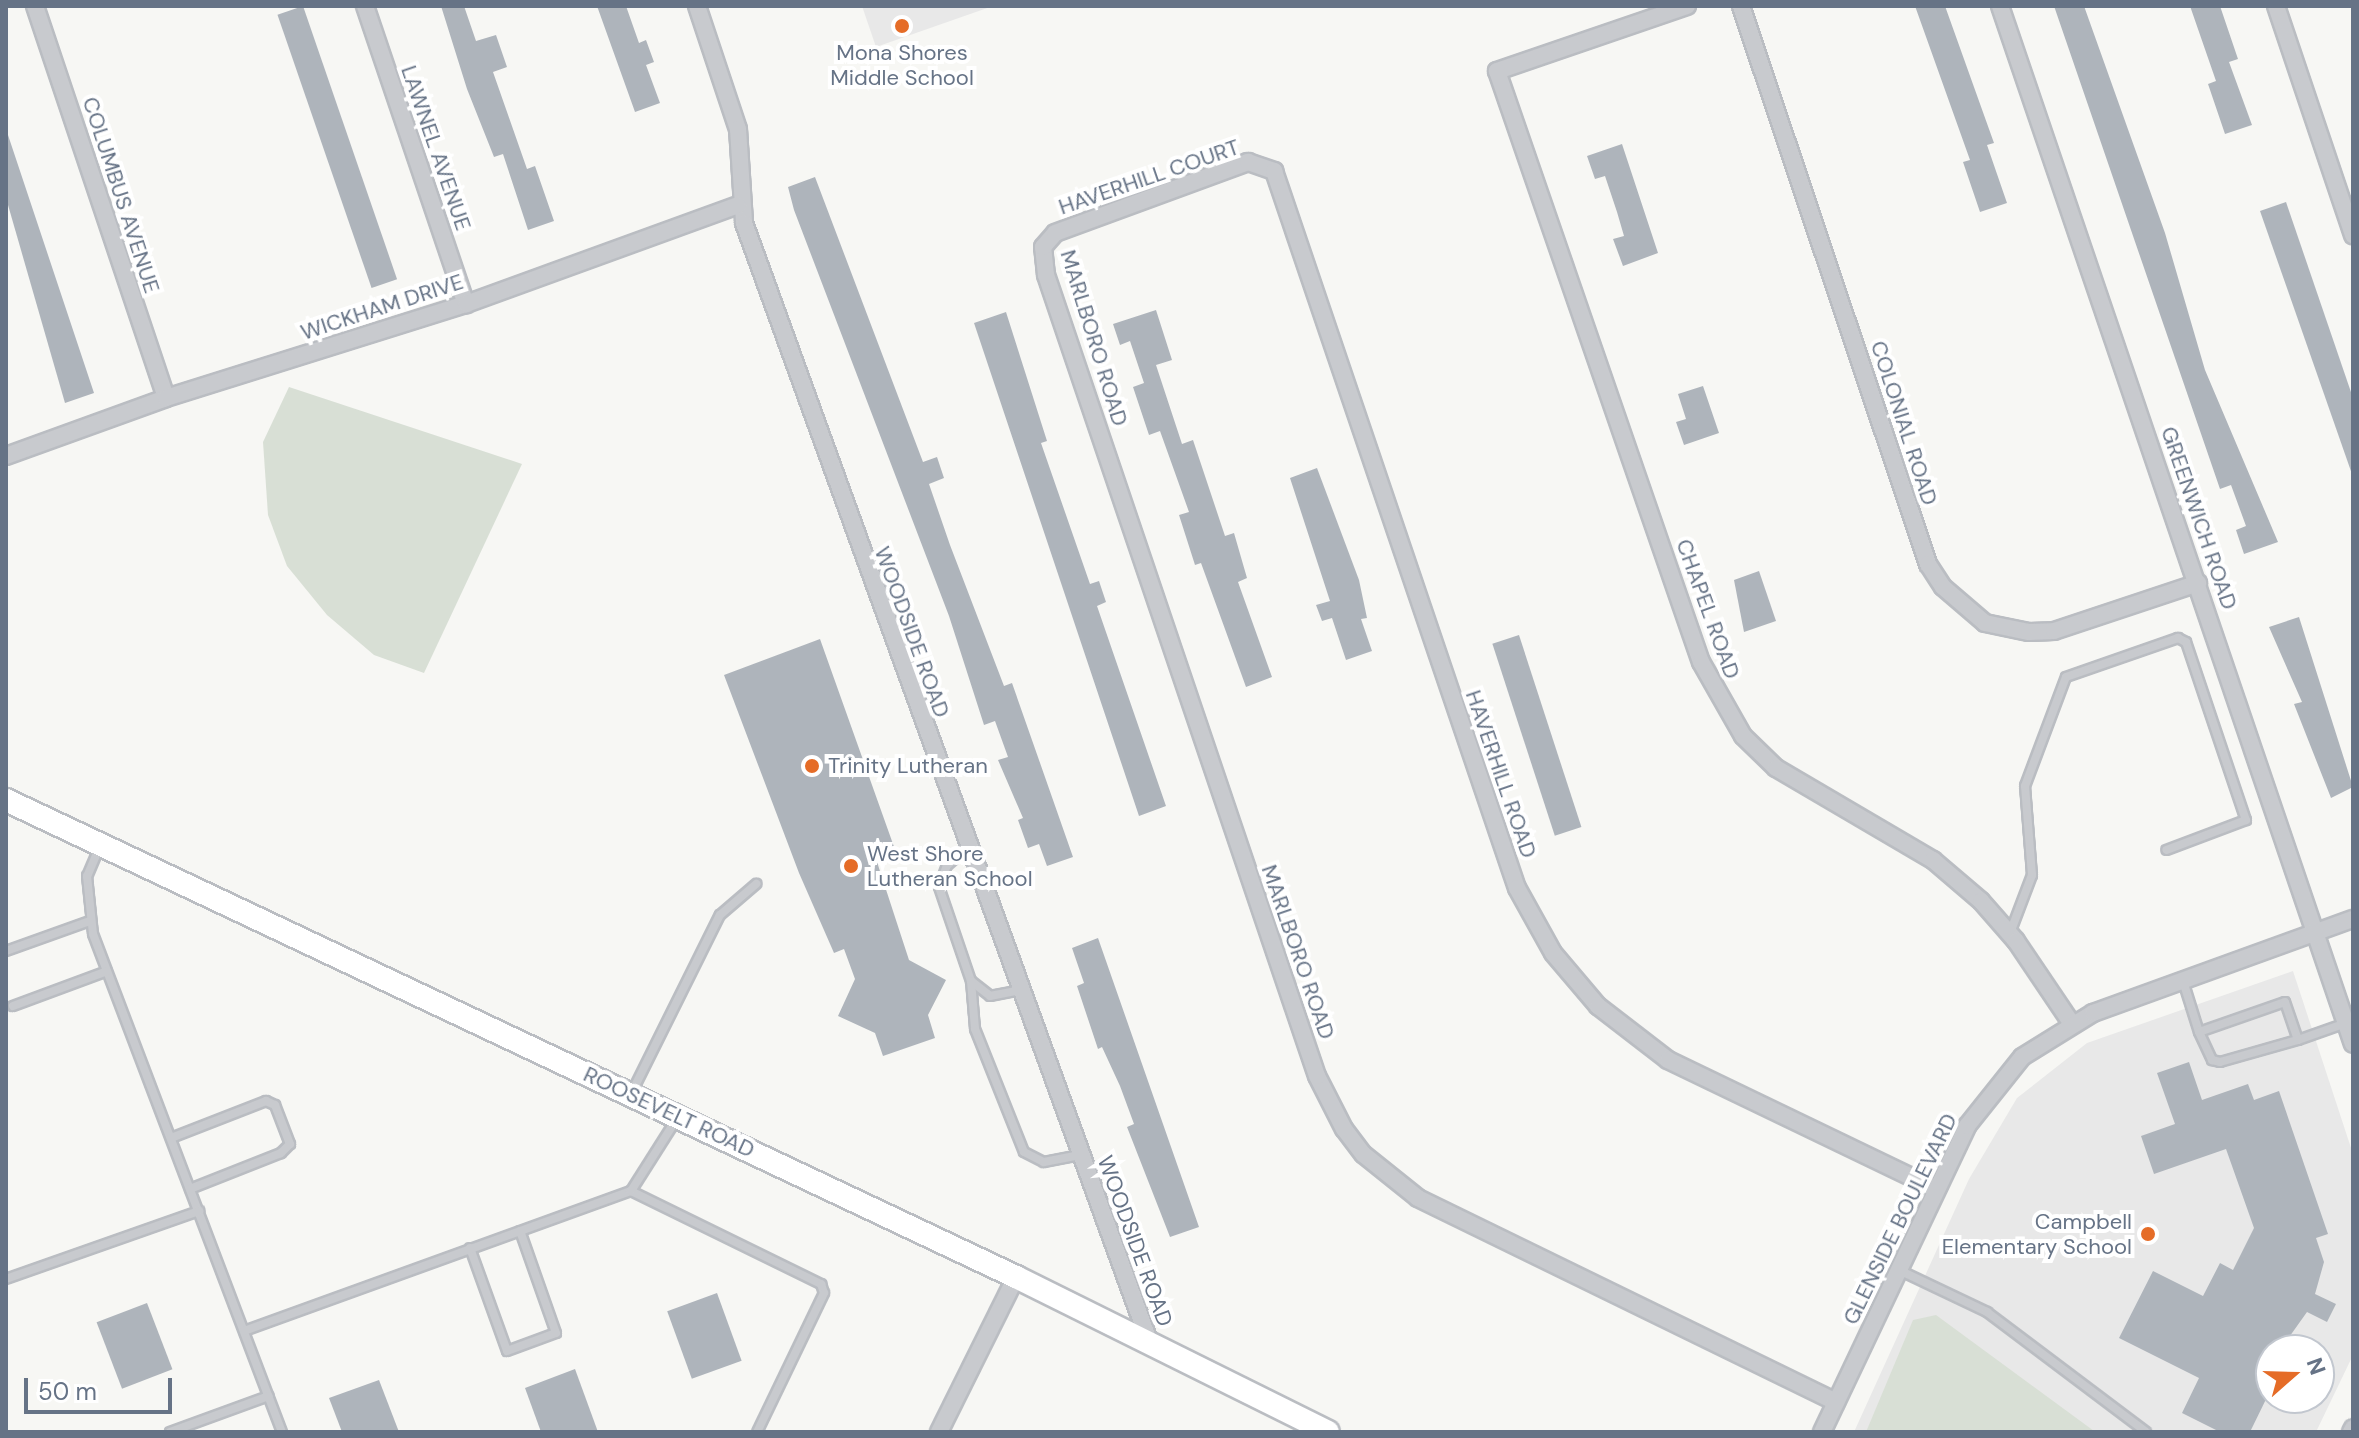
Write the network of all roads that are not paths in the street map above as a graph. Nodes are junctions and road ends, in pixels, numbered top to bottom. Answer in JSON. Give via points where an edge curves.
{"nodes":[{"id":1,"x":35,"y":6,"type":"edge"},
{"id":2,"x":365,"y":6,"type":"edge"},
{"id":3,"x":697,"y":6,"type":"edge"},
{"id":4,"x":1687,"y":6,"type":"edge"},
{"id":5,"x":1741,"y":6,"type":"edge"},
{"id":6,"x":2000,"y":6,"type":"edge"},
{"id":7,"x":2276,"y":6,"type":"edge"},
{"id":8,"x":1274,"y":171,"type":"joint"},
{"id":9,"x":738,"y":205,"type":"junction"},
{"id":10,"x":2353,"y":235,"type":"edge"},
{"id":11,"x":1043,"y":247,"type":"joint"},
{"id":12,"x":466,"y":304,"type":"junction"},
{"id":13,"x":166,"y":398,"type":"junction"},
{"id":14,"x":6,"y":456,"type":"edge"},
{"id":15,"x":2198,"y":583,"type":"junction"},
{"id":16,"x":6,"y":800,"type":"edge"},
{"id":17,"x":100,"y":846,"type":"junction"},
{"id":18,"x":968,"y":847,"type":"junction"},
{"id":19,"x":2166,"y":850,"type":"dead end"},
{"id":20,"x":756,"y":884,"type":"dead end"},
{"id":21,"x":2353,"y":919,"type":"edge"},
{"id":22,"x":90,"y":921,"type":"junction"},
{"id":23,"x":2316,"y":931,"type":"junction"},
{"id":24,"x":2010,"y":934,"type":"junction"},
{"id":25,"x":6,"y":951,"type":"edge"},
{"id":26,"x":107,"y":971,"type":"junction"},
{"id":27,"x":2182,"y":980,"type":"junction"},
{"id":28,"x":971,"y":981,"type":"junction"},
{"id":29,"x":1020,"y":990,"type":"junction"},
{"id":30,"x":13,"y":1006,"type":"dead end"},
{"id":31,"x":2346,"y":1023,"type":"junction"},
{"id":32,"x":2072,"y":1024,"type":"junction"},
{"id":33,"x":2199,"y":1032,"type":"junction"},
{"id":34,"x":2298,"y":1040,"type":"junction"},
{"id":35,"x":2353,"y":1044,"type":"edge"},
{"id":36,"x":631,"y":1094,"type":"junction"},
{"id":37,"x":679,"y":1116,"type":"junction"},
{"id":38,"x":171,"y":1138,"type":"junction"},
{"id":39,"x":1081,"y":1155,"type":"junction"},
{"id":40,"x":190,"y":1189,"type":"junction"},
{"id":41,"x":1936,"y":1189,"type":"junction"},
{"id":42,"x":631,"y":1191,"type":"junction"},
{"id":43,"x":199,"y":1211,"type":"junction"},
{"id":44,"x":520,"y":1231,"type":"junction"},
{"id":45,"x":470,"y":1248,"type":"junction"},
{"id":46,"x":1899,"y":1270,"type":"junction"},
{"id":47,"x":1016,"y":1277,"type":"junction"},
{"id":48,"x":6,"y":1279,"type":"edge"},
{"id":49,"x":244,"y":1331,"type":"junction"},
{"id":50,"x":1150,"y":1344,"type":"junction"},
{"id":51,"x":269,"y":1396,"type":"junction"},
{"id":52,"x":1836,"y":1402,"type":"junction"},
{"id":53,"x":170,"y":1432,"type":"edge"},
{"id":54,"x":282,"y":1432,"type":"edge"},
{"id":55,"x":757,"y":1432,"type":"edge"},
{"id":56,"x":939,"y":1432,"type":"edge"},
{"id":57,"x":1328,"y":1432,"type":"edge"},
{"id":58,"x":1822,"y":1432,"type":"edge"},
{"id":59,"x":2146,"y":1432,"type":"edge"}],
"edges":[{"from":1,"to":13,"type":"street","name":"COLUMBUS AVENUE"},
{"from":2,"to":12,"type":"street","name":"LAWNEL AVENUE"},
{"from":3,"to":9,"type":"street","via":[[731,104],[741,171]]},
{"from":4,"to":24,"type":"street","name":"CHAPEL ROAD","via":[[1497,71],[1720,703],[1776,768],[1933,860]]},
{"from":5,"to":15,"type":"street","name":"COLONIAL ROAD","via":[[1923,549],[1943,587],[1985,623],[2029,632],[2054,631]]},
{"from":6,"to":15,"type":"street","name":"GREENWICH ROAD"},
{"from":7,"to":10,"type":"street"},
{"from":8,"to":11,"type":"street","name":"HAVERHILL COURT","via":[[1248,162],[1055,233]]},
{"from":8,"to":41,"type":"street","name":"HAVERHILL ROAD","via":[[1517,888],[1553,953],[1598,1006],[1668,1060]]},
{"from":9,"to":12,"type":"street","name":"WICKHAM DRIVE"},
{"from":9,"to":18,"type":"street","name":"WOODSIDE ROAD"},
{"from":11,"to":52,"type":"street","name":"MARLBORO ROAD","via":[[1046,275],[1317,1076],[1344,1129],[1373,1163],[1418,1198]]},
{"from":12,"to":13,"type":"street","name":"WICKHAM DRIVE"},
{"from":13,"to":14,"type":"street","name":"WICKHAM DRIVE"},
{"from":15,"to":23,"type":"street","name":"GREENWICH ROAD"},
{"from":16,"to":17,"type":"street","name":"ROOSEVELT ROAD"},
{"from":17,"to":22,"type":"lane","via":[[87,876]]},
{"from":17,"to":36,"type":"street","name":"ROOSEVELT ROAD"},
{"from":18,"to":28,"type":"lane","via":[[947,865],[939,887]]},
{"from":18,"to":29,"type":"street","name":"WOODSIDE ROAD"},
{"from":19,"to":24,"type":"lane","via":[[2246,820],[2186,642],[2178,638],[2066,677],[2025,786],[2032,875]]},
{"from":20,"to":36,"type":"lane","via":[[720,915]]},
{"from":21,"to":23,"type":"street","name":"GLENSIDE BOULEVARD"},
{"from":22,"to":25,"type":"lane"},
{"from":22,"to":26,"type":"lane"},
{"from":23,"to":27,"type":"street","name":"GLENSIDE BOULEVARD"},
{"from":23,"to":31,"type":"street","name":"GREENWICH ROAD"},
{"from":24,"to":32,"type":"street","name":"CHAPEL ROAD"},
{"from":26,"to":30,"type":"lane"},
{"from":26,"to":38,"type":"lane"},
{"from":27,"to":32,"type":"street","name":"GLENSIDE BOULEVARD"},
{"from":27,"to":33,"type":"lane"},
{"from":28,"to":29,"type":"lane","via":[[990,996]]},
{"from":28,"to":39,"type":"lane","via":[[975,1029],[1024,1152],[1044,1162]]},
{"from":29,"to":39,"type":"street","name":"WOODSIDE ROAD"},
{"from":31,"to":34,"type":"lane"},
{"from":31,"to":35,"type":"street","name":"GREENWICH ROAD"},
{"from":32,"to":41,"type":"street","name":"GLENSIDE BOULEVARD","via":[[2022,1057],[1995,1084]]},
{"from":33,"to":34,"type":"lane","via":[[2212,1060],[2220,1062]]},
{"from":33,"to":34,"type":"lane","via":[[2285,1002]]},
{"from":36,"to":37,"type":"street","name":"ROOSEVELT ROAD"},
{"from":37,"to":42,"type":"lane"},
{"from":37,"to":47,"type":"street","name":"ROOSEVELT ROAD"},
{"from":38,"to":40,"type":"lane"},
{"from":38,"to":40,"type":"lane","via":[[266,1101],[290,1144],[281,1153]]},
{"from":39,"to":50,"type":"street","name":"WOODSIDE ROAD"},
{"from":40,"to":43,"type":"lane"},
{"from":41,"to":46,"type":"street","name":"GLENSIDE BOULEVARD"},
{"from":42,"to":44,"type":"lane"},
{"from":42,"to":55,"type":"lane","via":[[821,1284],[824,1293]]},
{"from":43,"to":48,"type":"lane"},
{"from":43,"to":49,"type":"lane"},
{"from":44,"to":45,"type":"lane"},
{"from":44,"to":45,"type":"lane","via":[[556,1333],[507,1351]]},
{"from":45,"to":49,"type":"lane"},
{"from":46,"to":52,"type":"street","name":"GLENSIDE BOULEVARD"},
{"from":46,"to":59,"type":"lane","via":[[1987,1312]]},
{"from":47,"to":50,"type":"street","name":"ROOSEVELT ROAD"},
{"from":47,"to":56,"type":"street"},
{"from":49,"to":51,"type":"lane"},
{"from":50,"to":57,"type":"street","name":"ROOSEVELT ROAD"},
{"from":51,"to":53,"type":"lane"},
{"from":51,"to":54,"type":"lane"},
{"from":52,"to":58,"type":"street","name":"GLENSIDE BOULEVARD"}]}
